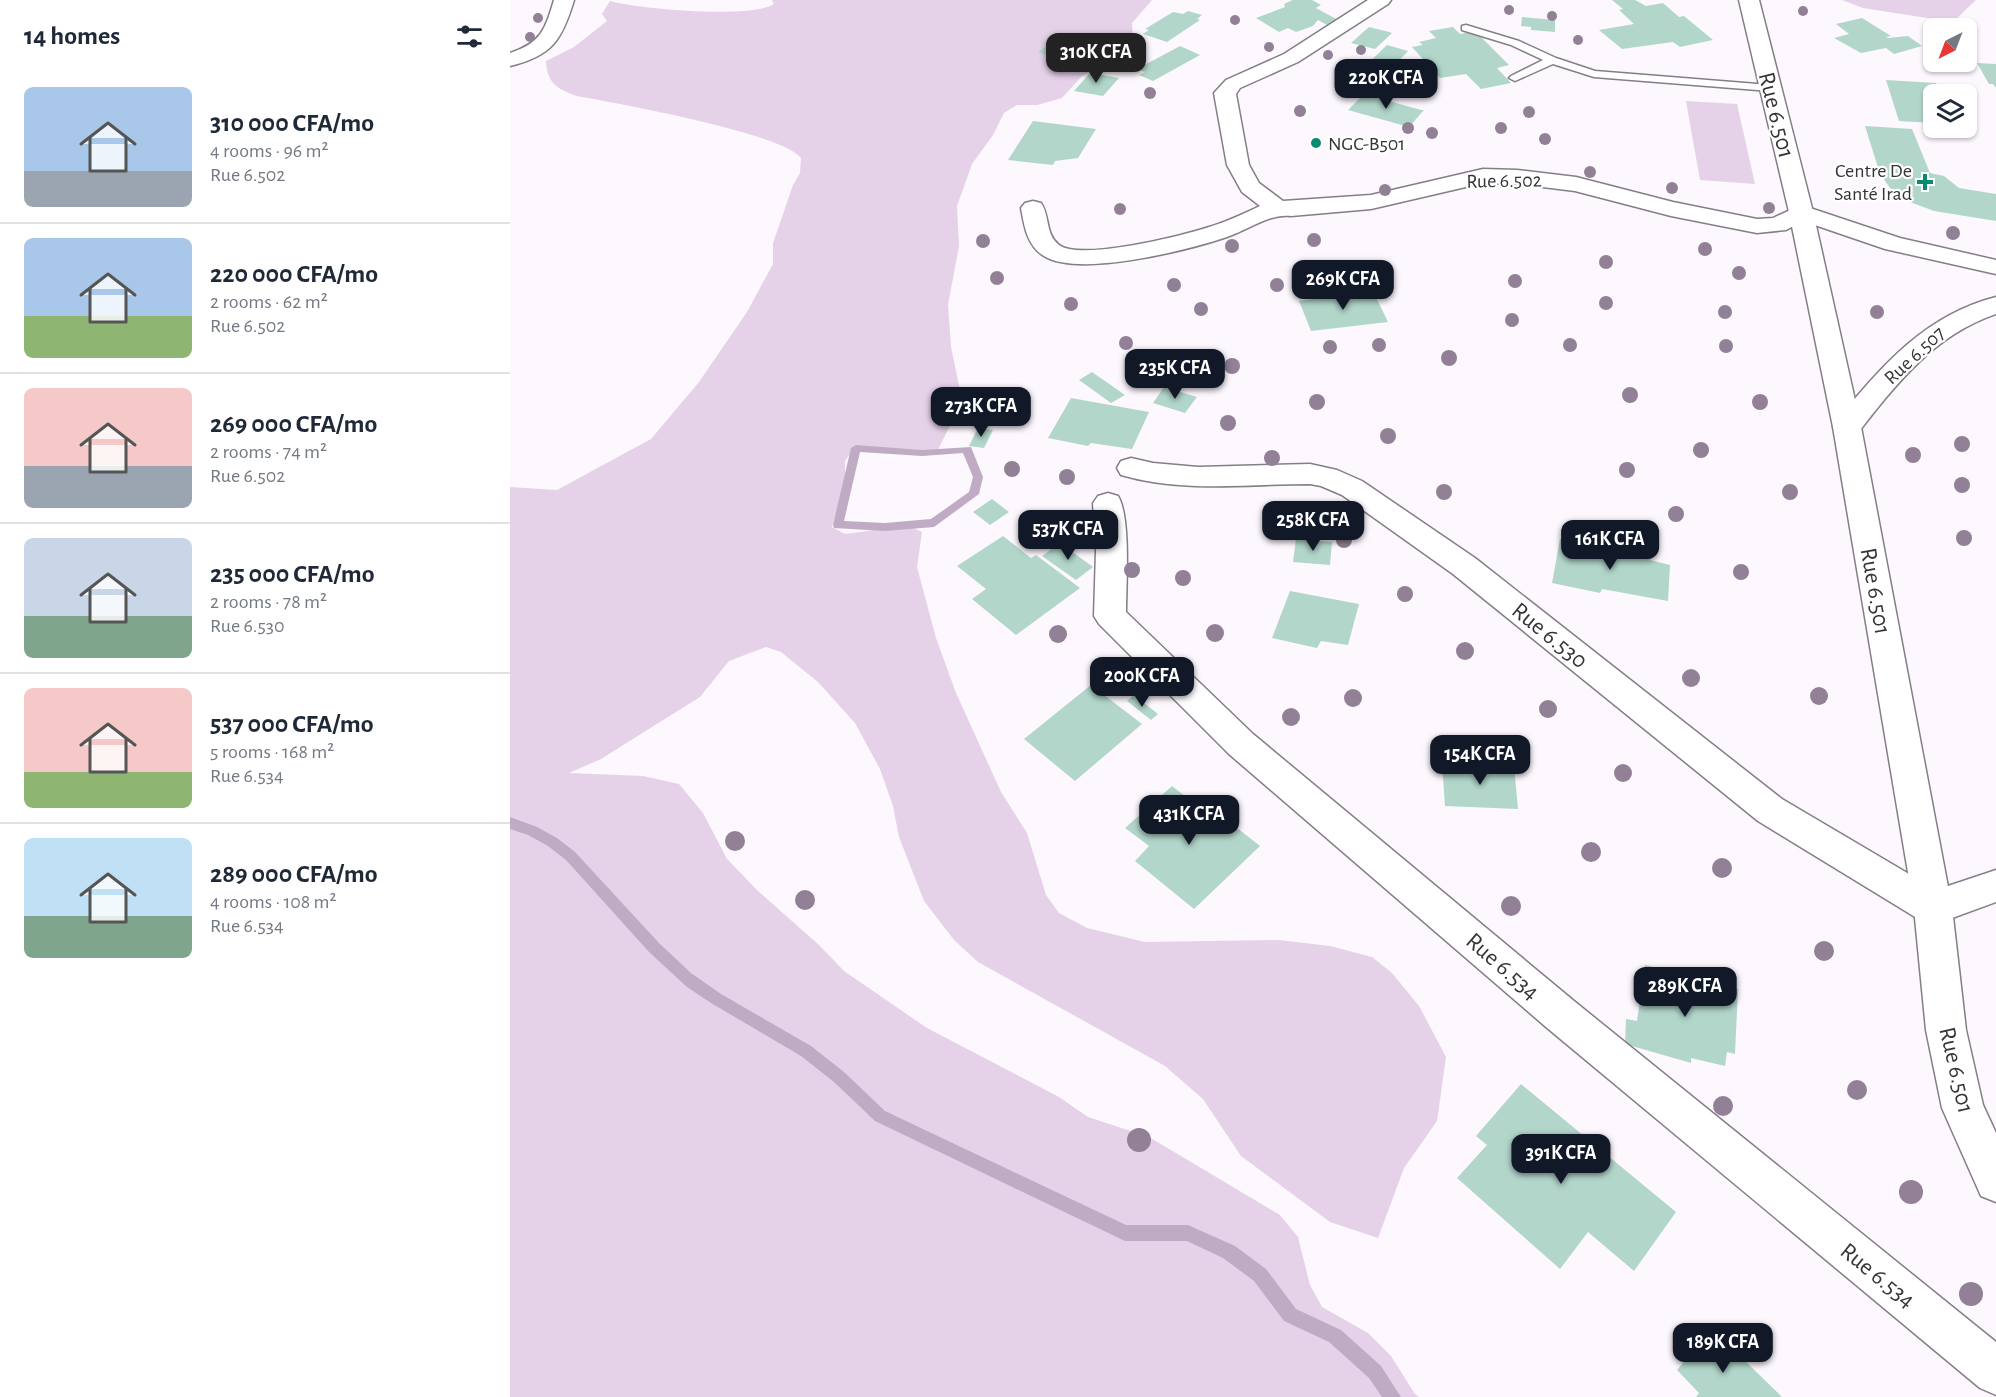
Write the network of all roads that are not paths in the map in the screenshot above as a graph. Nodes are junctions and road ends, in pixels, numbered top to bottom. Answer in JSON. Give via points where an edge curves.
{"nodes":[{"id":1,"x":564,"y":0,"type":"edge"},
{"id":2,"x":1381,"y":0,"type":"edge"},
{"id":3,"x":1749,"y":0,"type":"edge"},
{"id":4,"x":1467,"y":28,"type":"dead end"},
{"id":5,"x":510,"y":60,"type":"edge"},
{"id":6,"x":1552,"y":60,"type":"junction"},
{"id":7,"x":1515,"y":78,"type":"dead end"},
{"id":8,"x":1770,"y":88,"type":"junction"},
{"id":9,"x":1276,"y":207,"type":"junction"},
{"id":10,"x":1033,"y":208,"type":"dead end"},
{"id":11,"x":1801,"y":212,"type":"junction"},
{"id":12,"x":1996,"y":267,"type":"edge"},
{"id":13,"x":1996,"y":305,"type":"edge"},
{"id":14,"x":1847,"y":427,"type":"junction"},
{"id":15,"x":1131,"y":468,"type":"dead end"},
{"id":16,"x":1108,"y":503,"type":"dead end"},
{"id":17,"x":1996,"y":886,"type":"edge"},
{"id":18,"x":1933,"y":908,"type":"junction"},
{"id":19,"x":1996,"y":1181,"type":"edge"},
{"id":20,"x":1996,"y":1372,"type":"edge"}],
"edges":[{"from":1,"to":5,"type":"street","via":[[554,35],[533,51]]},
{"from":2,"to":9,"type":"street","via":[[1291,58],[1233,84],[1225,93],[1238,165],[1250,187]]},
{"from":3,"to":8,"type":"street","name":"Rue 6.501"},
{"from":4,"to":6,"type":"lane"},
{"from":6,"to":7,"type":"lane"},
{"from":6,"to":8,"type":"lane","via":[[1611,77]]},
{"from":8,"to":11,"type":"street","name":"Rue 6.501"},
{"from":9,"to":10,"type":"street","via":[[1212,234],[1142,250],[1076,259],[1055,254],[1043,244]]},
{"from":9,"to":11,"type":"street","name":"Rue 6.502","via":[[1371,202],[1483,176],[1576,184],[1756,226],[1778,225]]},
{"from":11,"to":12,"type":"street","via":[[1893,244]]},
{"from":11,"to":14,"type":"street","name":"Rue 6.501"},
{"from":13,"to":14,"type":"street","name":"Rue 6.507","via":[[1946,325],[1924,340]]},
{"from":14,"to":18,"type":"street","name":"Rue 6.501"},
{"from":15,"to":18,"type":"street","name":"Rue 6.530","via":[[1183,478],[1310,474],[1352,488],[1464,566],[1770,810]]},
{"from":16,"to":20,"type":"street","name":"Rue 6.534","via":[[1110,616],[1241,744],[1560,1014]]},
{"from":17,"to":18,"type":"street"},
{"from":18,"to":19,"type":"street","name":"Rue 6.501","via":[[1946,1030],[1963,1108]]}]}
